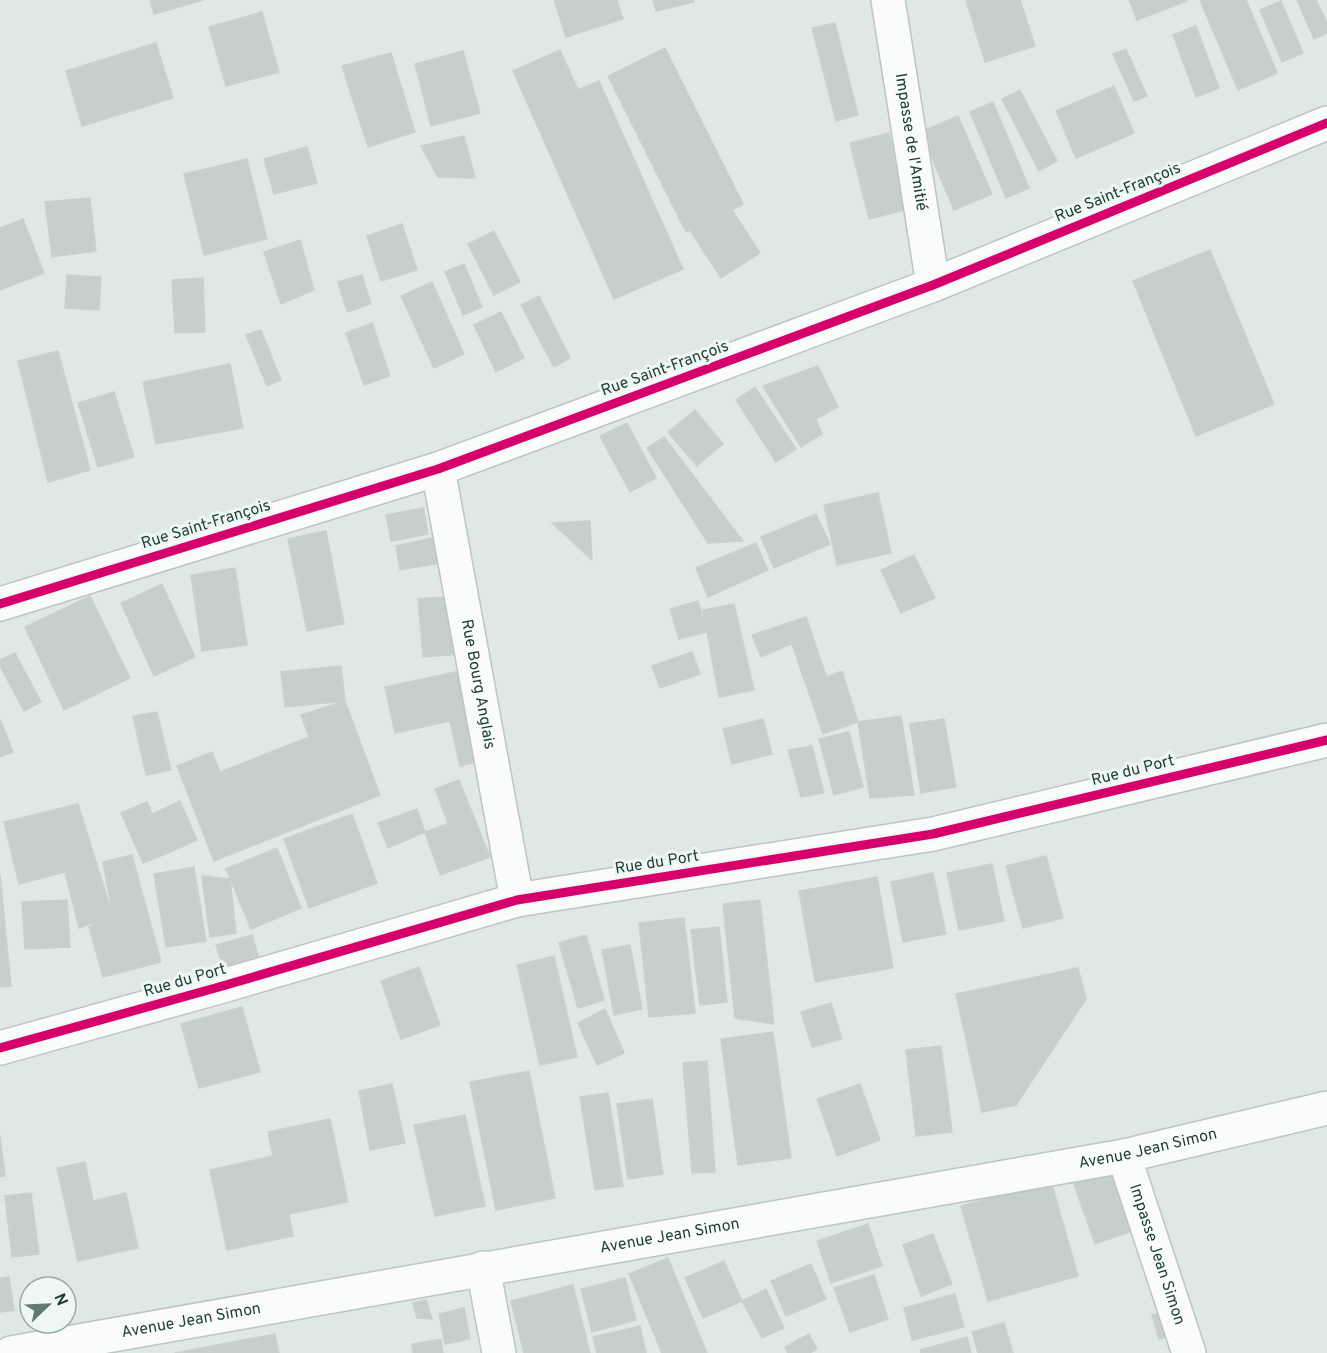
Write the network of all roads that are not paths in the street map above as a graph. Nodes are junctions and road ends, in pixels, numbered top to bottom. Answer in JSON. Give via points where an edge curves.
{"nodes":[{"id":1,"x":888,"y":0,"type":"edge"},
{"id":2,"x":1327,"y":123,"type":"edge"},
{"id":3,"x":933,"y":285,"type":"junction"},
{"id":4,"x":438,"y":469,"type":"junction"},
{"id":5,"x":0,"y":604,"type":"edge"},
{"id":6,"x":1327,"y":740,"type":"edge"},
{"id":7,"x":517,"y":900,"type":"junction"},
{"id":8,"x":0,"y":1048,"type":"edge"},
{"id":9,"x":1327,"y":1108,"type":"edge"},
{"id":10,"x":1124,"y":1156,"type":"junction"},
{"id":11,"x":483,"y":1268,"type":"junction"},
{"id":12,"x":10,"y":1353,"type":"edge"},
{"id":13,"x":499,"y":1353,"type":"edge"},
{"id":14,"x":1189,"y":1353,"type":"edge"}],
"edges":[{"from":1,"to":3,"type":"street","name":"Impasse de l'Amitié"},
{"from":2,"to":3,"type":"street","name":"Rue Saint-François"},
{"from":3,"to":4,"type":"street","name":"Rue Saint-François"},
{"from":4,"to":5,"type":"street","name":"Rue Saint-François"},
{"from":4,"to":7,"type":"street","name":"Rue Bourg Anglais"},
{"from":6,"to":7,"type":"street","name":"Rue du Port","via":[[933,834]]},
{"from":7,"to":8,"type":"street","name":"Rue du Port"},
{"from":9,"to":10,"type":"street","name":"Avenue Jean Simon"},
{"from":10,"to":11,"type":"street","name":"Avenue Jean Simon"},
{"from":10,"to":14,"type":"street","name":"Impasse Jean Simon"},
{"from":11,"to":12,"type":"street","name":"Avenue Jean Simon"},
{"from":11,"to":13,"type":"street"}]}
